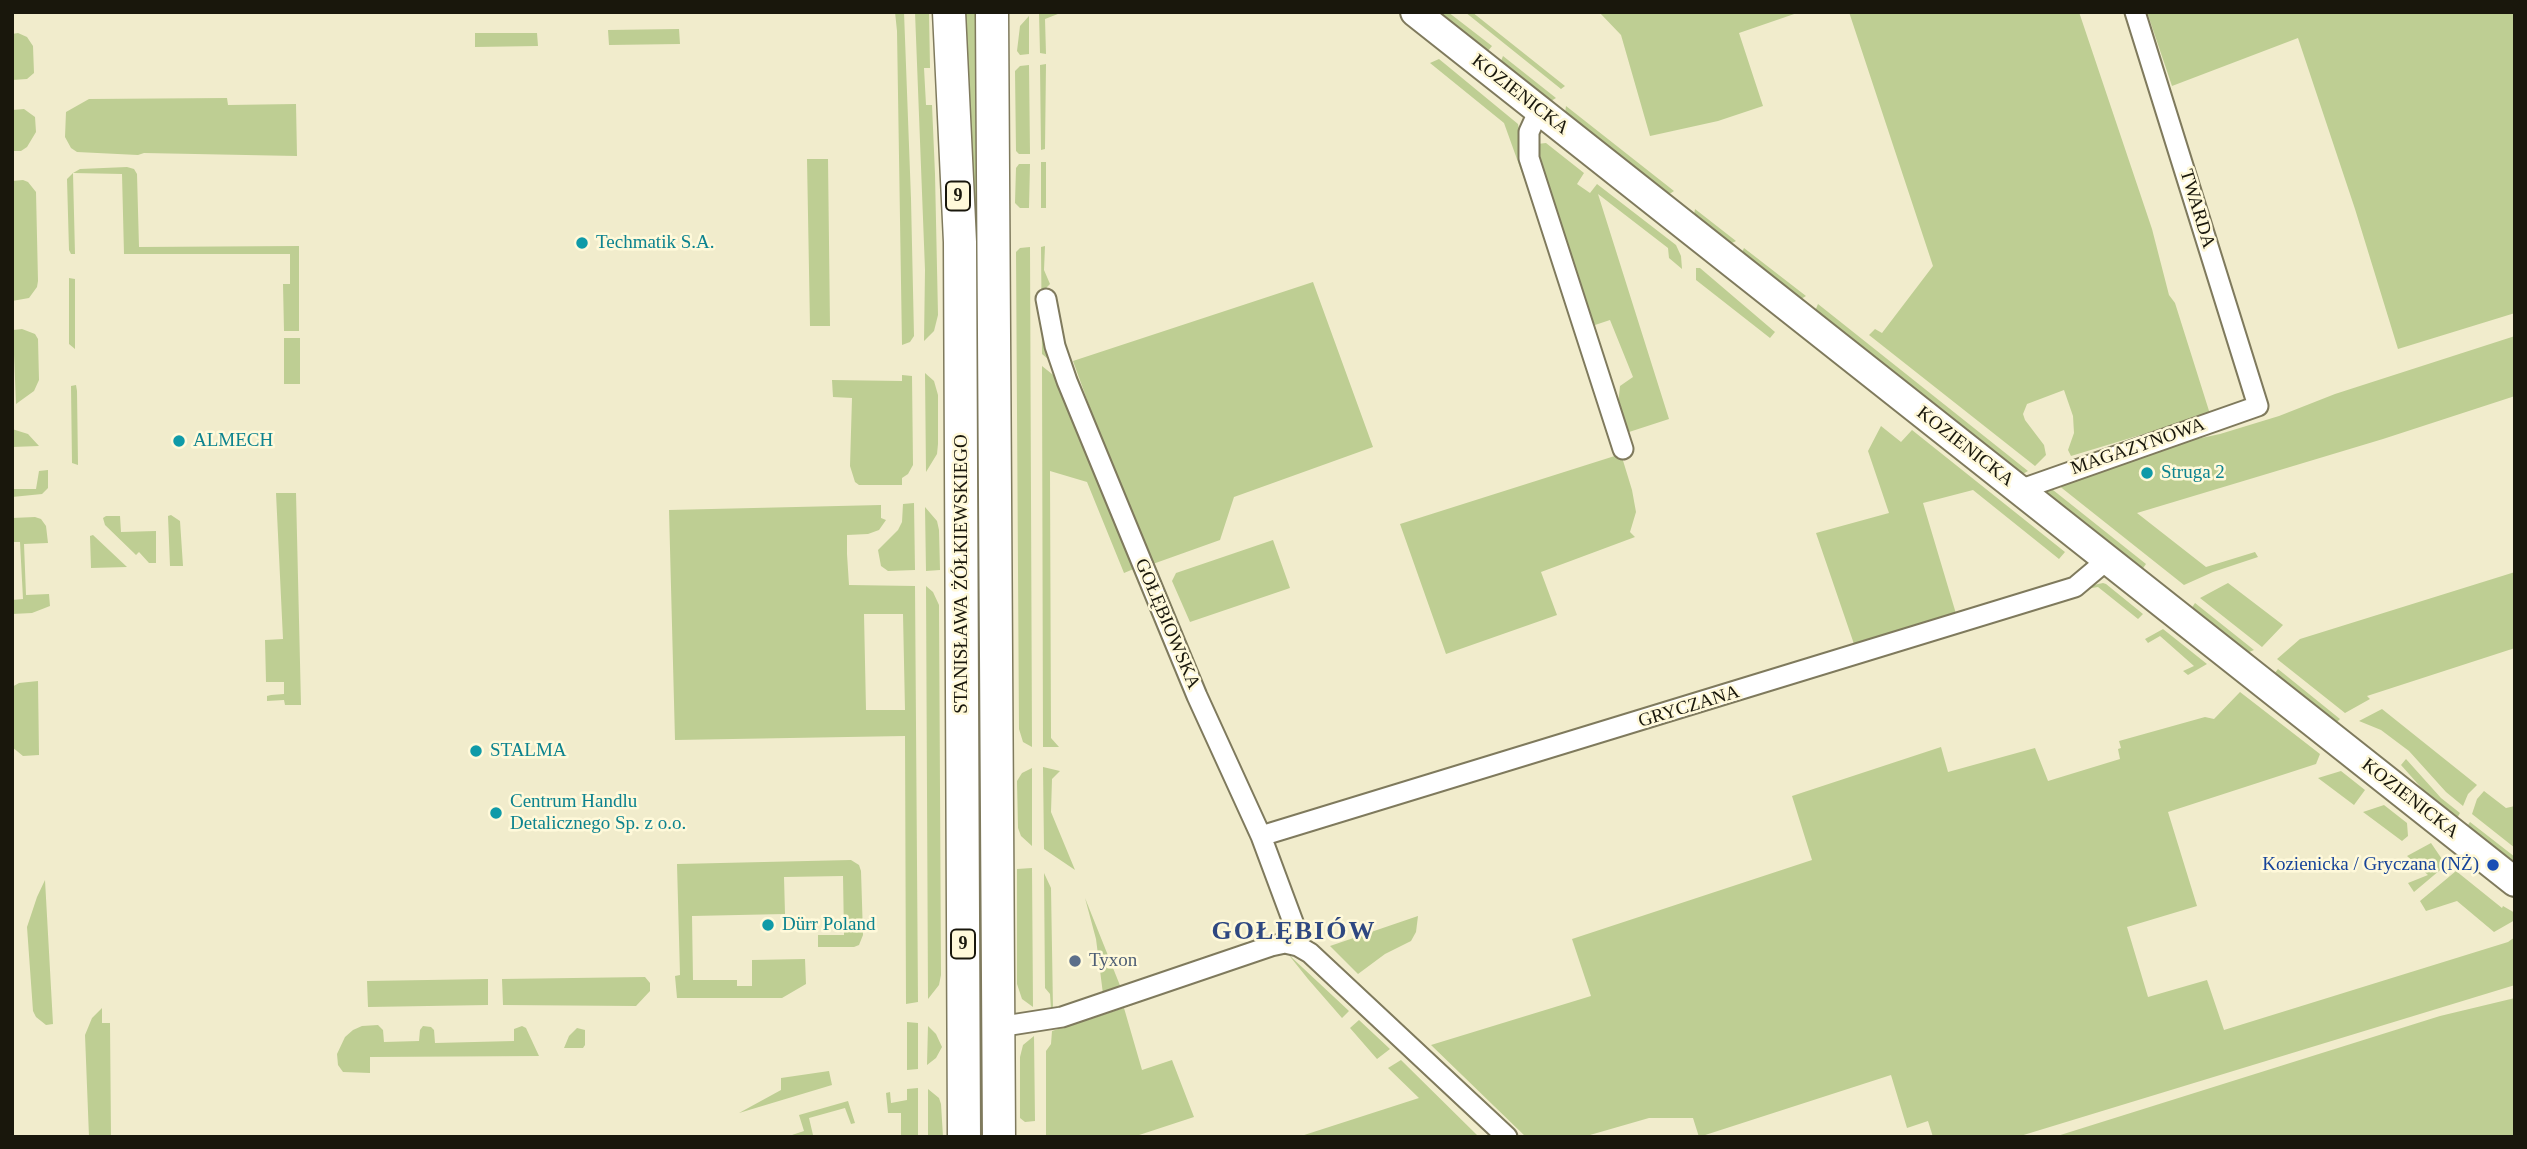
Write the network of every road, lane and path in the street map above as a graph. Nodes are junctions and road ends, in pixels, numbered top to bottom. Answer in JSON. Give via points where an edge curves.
{"nodes":[{"id":1,"x":949,"y":12,"type":"edge"},
{"id":2,"x":1415,"y":12,"type":"edge"},
{"id":3,"x":2135,"y":12,"type":"edge"},
{"id":4,"x":998,"y":21,"type":"edge"},
{"id":5,"x":1539,"y":110,"type":"junction"},
{"id":6,"x":1046,"y":299,"type":"dead end"},
{"id":7,"x":2259,"y":406,"type":"joint"},
{"id":8,"x":1623,"y":449,"type":"dead end"},
{"id":9,"x":2019,"y":490,"type":"junction"},
{"id":10,"x":2107,"y":559,"type":"junction"},
{"id":11,"x":1261,"y":836,"type":"junction"},
{"id":12,"x":2515,"y":882,"type":"edge"},
{"id":13,"x":1298,"y":946,"type":"junction"},
{"id":14,"x":998,"y":1027,"type":"junction"},
{"id":15,"x":964,"y":1137,"type":"edge"},
{"id":16,"x":999,"y":1137,"type":"edge"},
{"id":17,"x":1507,"y":1137,"type":"edge"}],
"edges":[{"from":1,"to":15,"type":"main road","name":"STANISŁAWA ŻÓŁKIEWSKIEGO","number":"9","via":[[960,242]]},
{"from":2,"to":5,"type":"main road","name":"KOZIENICKA"},
{"from":3,"to":7,"type":"street","name":"TWARDA"},
{"from":4,"to":14,"type":"main road","name":"STANISŁAWA ŻÓŁKIEWSKIEGO","number":"9"},
{"from":5,"to":8,"type":"street","via":[[1529,132],[1529,158]]},
{"from":5,"to":9,"type":"main road","name":"KOZIENICKA"},
{"from":6,"to":11,"type":"street","name":"GOŁĘBIOWSKA","via":[[1055,346],[1087,431],[1197,696]]},
{"from":7,"to":9,"type":"street","name":"MAGAZYNOWA"},
{"from":9,"to":10,"type":"main road","name":"KOZIENICKA"},
{"from":10,"to":11,"type":"street","name":"GRYCZANA","via":[[2075,587]]},
{"from":10,"to":12,"type":"main road","name":"KOZIENICKA"},
{"from":11,"to":13,"type":"street","name":"GOŁĘBIOWSKA"},
{"from":13,"to":14,"type":"street","via":[[1271,946],[1062,1017]]},
{"from":13,"to":17,"type":"street"},
{"from":14,"to":16,"type":"main road","name":"STANISŁAWA ŻÓŁKIEWSKIEGO","number":"9"}]}
